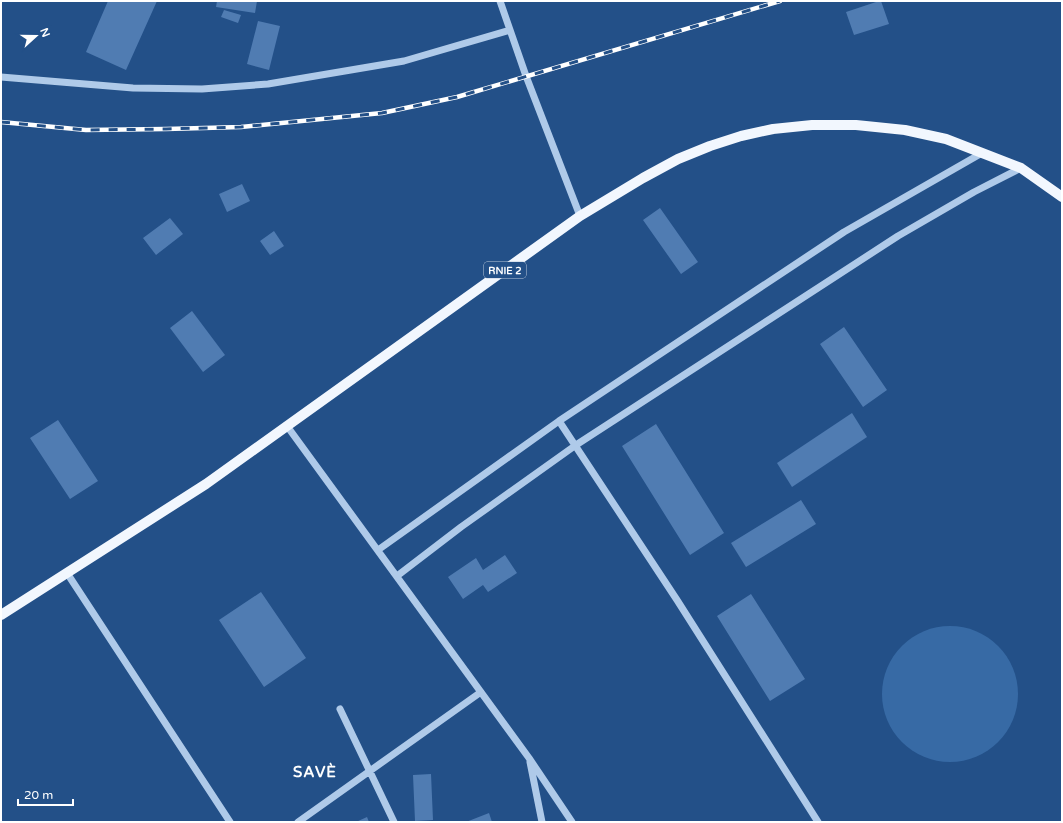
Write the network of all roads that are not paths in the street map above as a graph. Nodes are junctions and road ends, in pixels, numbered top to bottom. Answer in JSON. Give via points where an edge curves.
{"nodes":[{"id":1,"x":500,"y":1,"type":"edge"},
{"id":2,"x":510,"y":30,"type":"junction"},
{"id":3,"x":1,"y":77,"type":"edge"},
{"id":4,"x":982,"y":153,"type":"junction"},
{"id":5,"x":1021,"y":168,"type":"junction"},
{"id":6,"x":1062,"y":197,"type":"edge"},
{"id":7,"x":580,"y":216,"type":"junction"},
{"id":8,"x":559,"y":421,"type":"junction"},
{"id":9,"x":287,"y":426,"type":"junction"},
{"id":10,"x":576,"y":446,"type":"junction"},
{"id":11,"x":378,"y":550,"type":"junction"},
{"id":12,"x":67,"y":574,"type":"junction"},
{"id":13,"x":397,"y":576,"type":"junction"},
{"id":14,"x":1,"y":615,"type":"edge"},
{"id":15,"x":481,"y":692,"type":"junction"},
{"id":16,"x":340,"y":709,"type":"dead end"},
{"id":17,"x":529,"y":758,"type":"junction"},
{"id":18,"x":370,"y":771,"type":"junction"},
{"id":19,"x":230,"y":822,"type":"edge"},
{"id":20,"x":298,"y":822,"type":"edge"},
{"id":21,"x":394,"y":822,"type":"edge"},
{"id":22,"x":542,"y":822,"type":"edge"},
{"id":23,"x":572,"y":822,"type":"edge"},
{"id":24,"x":818,"y":822,"type":"edge"}],
"edges":[{"from":1,"to":2,"type":"street"},
{"from":2,"to":3,"type":"street","via":[[404,61],[268,84],[202,88],[132,88]]},
{"from":2,"to":7,"type":"street"},
{"from":4,"to":5,"type":"main road","number":"RNIE 2"},
{"from":4,"to":7,"type":"main road","number":"RNIE 2","via":[[946,139],[905,130],[856,125],[812,125],[773,129],[741,136],[678,159]]},
{"from":4,"to":8,"type":"street","via":[[844,232]]},
{"from":5,"to":6,"type":"main road","number":"RNIE 2"},
{"from":5,"to":10,"type":"street","via":[[898,236]]},
{"from":7,"to":9,"type":"main road","number":"RNIE 2"},
{"from":8,"to":10,"type":"street"},
{"from":8,"to":11,"type":"street"},
{"from":9,"to":11,"type":"street"},
{"from":9,"to":12,"type":"main road","number":"RNIE 2","via":[[206,484]]},
{"from":10,"to":13,"type":"street","via":[[460,527]]},
{"from":10,"to":24,"type":"street"},
{"from":11,"to":13,"type":"street"},
{"from":12,"to":14,"type":"main road","number":"RNIE 2"},
{"from":12,"to":19,"type":"street"},
{"from":13,"to":15,"type":"street"},
{"from":15,"to":17,"type":"street"},
{"from":15,"to":18,"type":"street"},
{"from":16,"to":18,"type":"street"},
{"from":17,"to":22,"type":"street"},
{"from":17,"to":23,"type":"street"},
{"from":18,"to":20,"type":"street"},
{"from":18,"to":21,"type":"street"}]}
